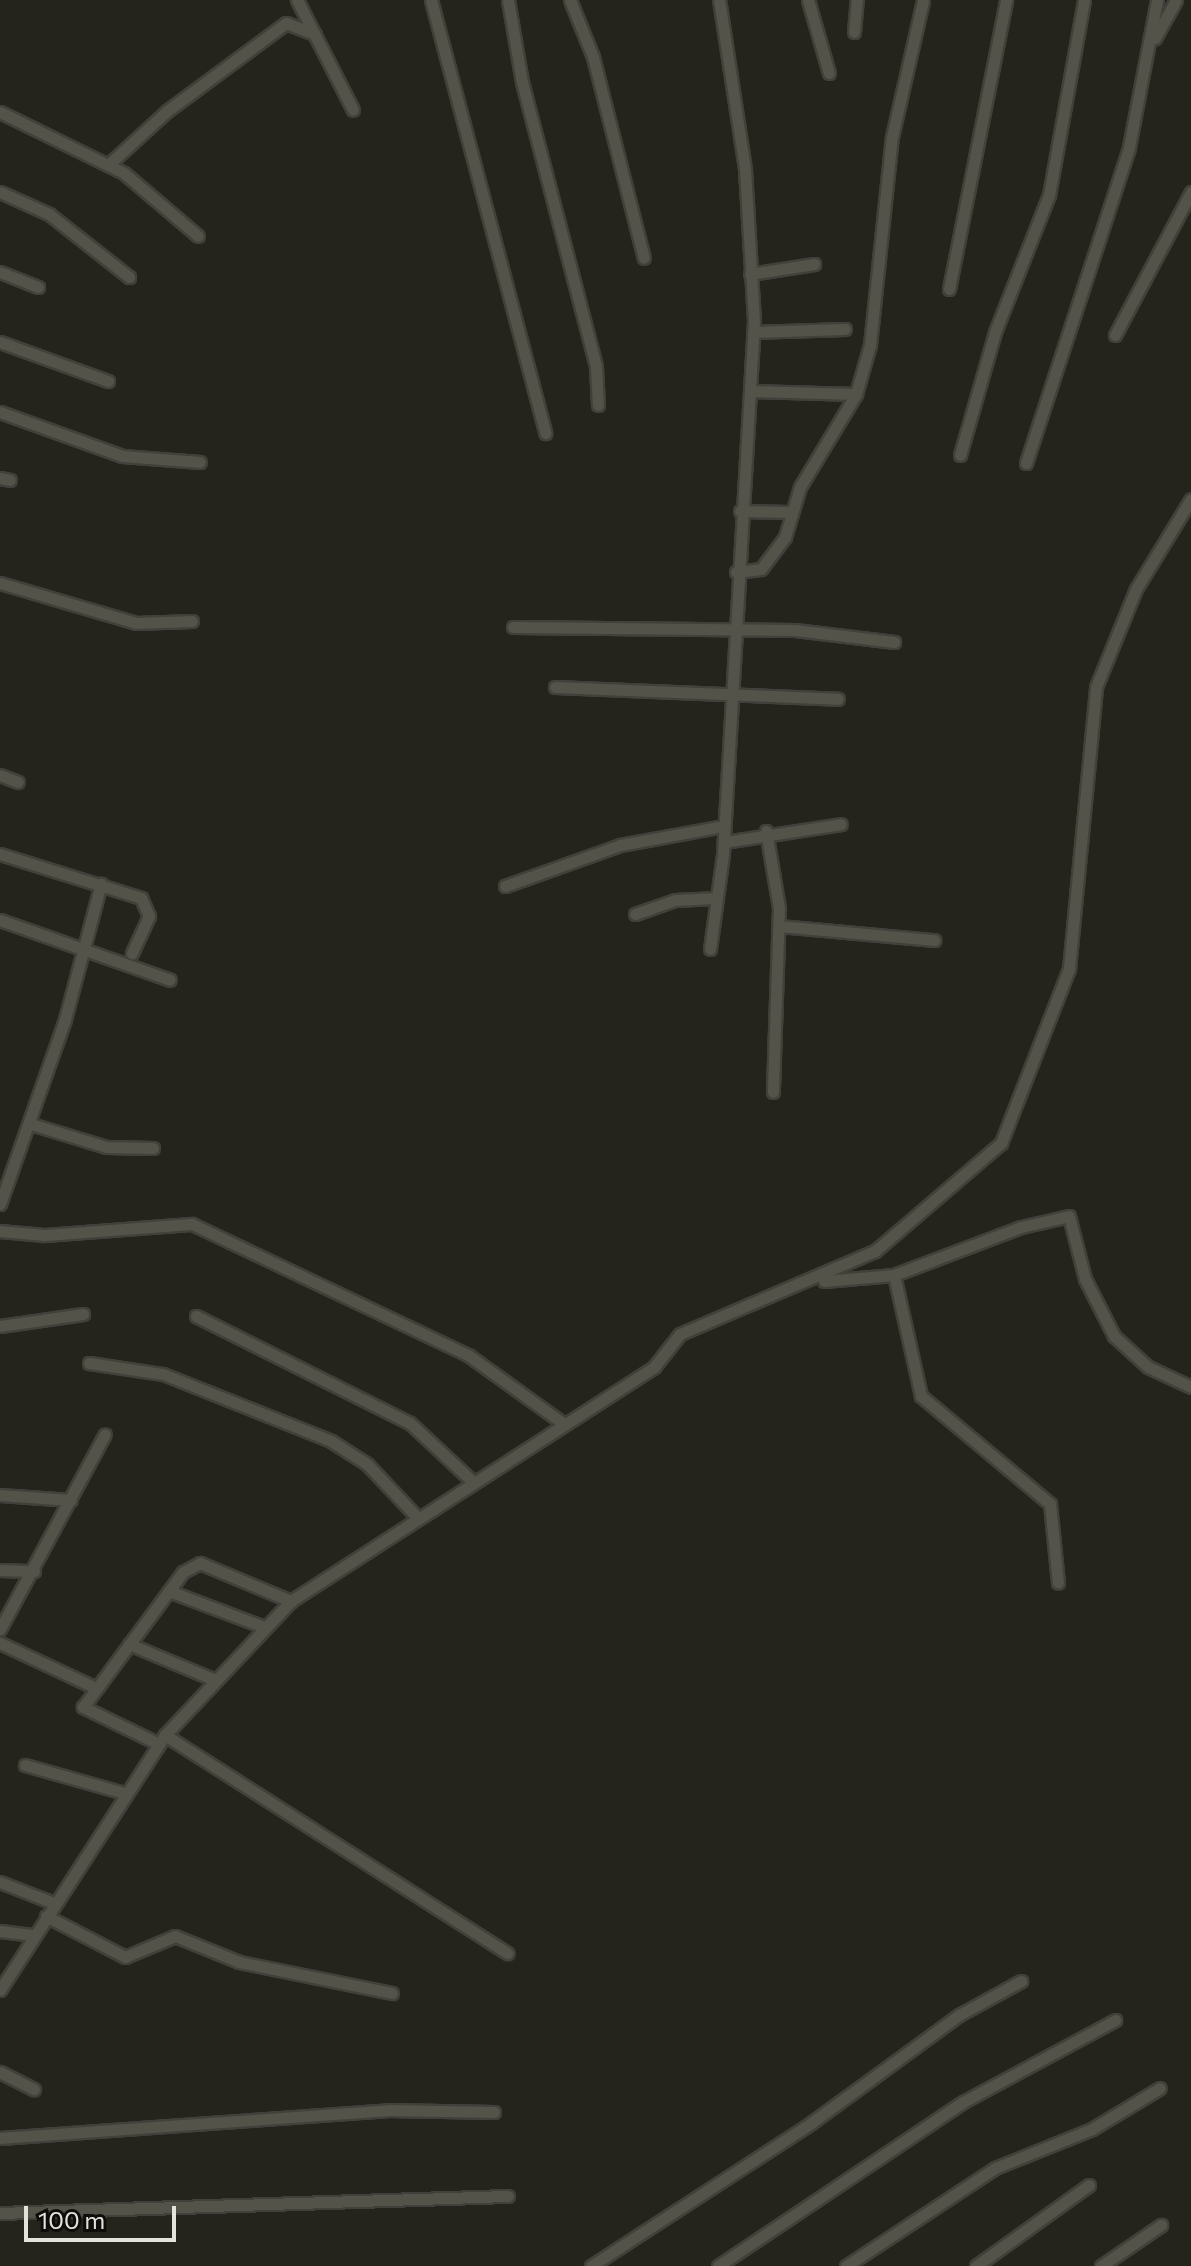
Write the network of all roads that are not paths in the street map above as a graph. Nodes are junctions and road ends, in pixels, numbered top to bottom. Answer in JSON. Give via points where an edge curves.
{"nodes":[{"id":1,"x":297,"y":0,"type":"edge"},
{"id":2,"x":431,"y":0,"type":"edge"},
{"id":3,"x":508,"y":0,"type":"edge"},
{"id":4,"x":570,"y":0,"type":"edge"},
{"id":5,"x":719,"y":0,"type":"edge"},
{"id":6,"x":808,"y":0,"type":"edge"},
{"id":7,"x":857,"y":0,"type":"edge"},
{"id":8,"x":923,"y":0,"type":"edge"},
{"id":9,"x":1006,"y":0,"type":"edge"},
{"id":10,"x":1084,"y":0,"type":"edge"},
{"id":11,"x":1157,"y":0,"type":"edge"},
{"id":12,"x":1176,"y":0,"type":"edge"},
{"id":13,"x":854,"y":32,"type":"dead end"},
{"id":14,"x":315,"y":34,"type":"junction"},
{"id":15,"x":1150,"y":48,"type":"junction"},
{"id":16,"x":829,"y":73,"type":"dead end"},
{"id":17,"x":353,"y":110,"type":"dead end"},
{"id":18,"x":0,"y":112,"type":"edge"},
{"id":19,"x":108,"y":165,"type":"junction"},
{"id":20,"x":0,"y":192,"type":"edge"},
{"id":21,"x":1191,"y":192,"type":"edge"},
{"id":22,"x":198,"y":236,"type":"dead end"},
{"id":23,"x":644,"y":258,"type":"dead end"},
{"id":24,"x":814,"y":264,"type":"dead end"},
{"id":25,"x":0,"y":272,"type":"edge"},
{"id":26,"x":750,"y":274,"type":"junction"},
{"id":27,"x":129,"y":277,"type":"dead end"},
{"id":28,"x":38,"y":287,"type":"dead end"},
{"id":29,"x":949,"y":289,"type":"dead end"},
{"id":30,"x":845,"y":329,"type":"dead end"},
{"id":31,"x":753,"y":332,"type":"junction"},
{"id":32,"x":1115,"y":335,"type":"dead end"},
{"id":33,"x":0,"y":342,"type":"edge"},
{"id":34,"x":108,"y":381,"type":"dead end"},
{"id":35,"x":751,"y":391,"type":"junction"},
{"id":36,"x":856,"y":394,"type":"junction"},
{"id":37,"x":598,"y":405,"type":"dead end"},
{"id":38,"x":0,"y":412,"type":"edge"},
{"id":39,"x":545,"y":433,"type":"dead end"},
{"id":40,"x":960,"y":455,"type":"dead end"},
{"id":41,"x":200,"y":462,"type":"dead end"},
{"id":42,"x":1026,"y":463,"type":"dead end"},
{"id":43,"x":1191,"y":499,"type":"edge"},
{"id":44,"x":740,"y":511,"type":"junction"},
{"id":45,"x":789,"y":512,"type":"junction"},
{"id":46,"x":736,"y":572,"type":"junction"},
{"id":47,"x":0,"y":583,"type":"edge"},
{"id":48,"x":192,"y":621,"type":"dead end"},
{"id":49,"x":513,"y":627,"type":"dead end"},
{"id":50,"x":732,"y":628,"type":"junction"},
{"id":51,"x":894,"y":642,"type":"dead end"},
{"id":52,"x":555,"y":687,"type":"dead end"},
{"id":53,"x":727,"y":696,"type":"junction"},
{"id":54,"x":838,"y":699,"type":"dead end"},
{"id":55,"x":0,"y":775,"type":"edge"},
{"id":56,"x":18,"y":782,"type":"dead end"},
{"id":57,"x":841,"y":824,"type":"dead end"},
{"id":58,"x":724,"y":826,"type":"junction"},
{"id":59,"x":766,"y":831,"type":"junction"},
{"id":60,"x":724,"y":842,"type":"junction"},
{"id":61,"x":0,"y":854,"type":"edge"},
{"id":62,"x":101,"y":884,"type":"junction"},
{"id":63,"x":505,"y":886,"type":"dead end"},
{"id":64,"x":717,"y":898,"type":"junction"},
{"id":65,"x":635,"y":914,"type":"dead end"},
{"id":66,"x":0,"y":920,"type":"edge"},
{"id":67,"x":779,"y":926,"type":"junction"},
{"id":68,"x":934,"y":940,"type":"dead end"},
{"id":69,"x":82,"y":945,"type":"junction"},
{"id":70,"x":710,"y":949,"type":"dead end"},
{"id":71,"x":132,"y":953,"type":"dead end"},
{"id":72,"x":170,"y":980,"type":"dead end"},
{"id":73,"x":773,"y":1092,"type":"dead end"},
{"id":74,"x":31,"y":1124,"type":"junction"},
{"id":75,"x":153,"y":1148,"type":"dead end"},
{"id":76,"x":0,"y":1204,"type":"edge"},
{"id":77,"x":0,"y":1231,"type":"edge"},
{"id":78,"x":894,"y":1275,"type":"junction"},
{"id":79,"x":813,"y":1282,"type":"junction"},
{"id":80,"x":83,"y":1314,"type":"dead end"},
{"id":81,"x":196,"y":1316,"type":"dead end"},
{"id":82,"x":1,"y":1326,"type":"edge"},
{"id":83,"x":89,"y":1363,"type":"dead end"},
{"id":84,"x":1191,"y":1387,"type":"edge"},
{"id":85,"x":564,"y":1424,"type":"junction"},
{"id":86,"x":105,"y":1434,"type":"dead end"},
{"id":87,"x":471,"y":1480,"type":"junction"},
{"id":88,"x":0,"y":1495,"type":"edge"},
{"id":89,"x":71,"y":1500,"type":"junction"},
{"id":90,"x":415,"y":1515,"type":"junction"},
{"id":91,"x":0,"y":1570,"type":"edge"},
{"id":92,"x":34,"y":1571,"type":"junction"},
{"id":93,"x":1058,"y":1583,"type":"dead end"},
{"id":94,"x":169,"y":1591,"type":"junction"},
{"id":95,"x":291,"y":1601,"type":"junction"},
{"id":96,"x":264,"y":1627,"type":"junction"},
{"id":97,"x":0,"y":1629,"type":"edge"},
{"id":98,"x":0,"y":1643,"type":"edge"},
{"id":99,"x":129,"y":1644,"type":"junction"},
{"id":100,"x":215,"y":1680,"type":"junction"},
{"id":101,"x":96,"y":1688,"type":"junction"},
{"id":102,"x":162,"y":1740,"type":"junction"},
{"id":103,"x":25,"y":1765,"type":"dead end"},
{"id":104,"x":124,"y":1793,"type":"junction"},
{"id":105,"x":0,"y":1882,"type":"edge"},
{"id":106,"x":54,"y":1903,"type":"junction"},
{"id":107,"x":46,"y":1916,"type":"junction"},
{"id":108,"x":0,"y":1931,"type":"edge"},
{"id":109,"x":34,"y":1935,"type":"junction"},
{"id":110,"x":507,"y":1953,"type":"dead end"},
{"id":111,"x":1021,"y":1981,"type":"dead end"},
{"id":112,"x":0,"y":1990,"type":"edge"},
{"id":113,"x":392,"y":1993,"type":"dead end"},
{"id":114,"x":1115,"y":2020,"type":"dead end"},
{"id":115,"x":0,"y":2072,"type":"edge"},
{"id":116,"x":1160,"y":2088,"type":"dead end"},
{"id":117,"x":34,"y":2089,"type":"dead end"},
{"id":118,"x":494,"y":2112,"type":"dead end"},
{"id":119,"x":0,"y":2138,"type":"edge"},
{"id":120,"x":1089,"y":2185,"type":"dead end"},
{"id":121,"x":508,"y":2196,"type":"dead end"},
{"id":122,"x":0,"y":2213,"type":"edge"},
{"id":123,"x":1161,"y":2225,"type":"dead end"},
{"id":124,"x":591,"y":2266,"type":"edge"},
{"id":125,"x":718,"y":2266,"type":"edge"},
{"id":126,"x":846,"y":2266,"type":"edge"},
{"id":127,"x":976,"y":2266,"type":"edge"},
{"id":128,"x":1101,"y":2266,"type":"edge"}],
"edges":[{"from":1,"to":14,"type":"street"},
{"from":2,"to":39,"type":"street"},
{"from":3,"to":37,"type":"street","via":[[522,82],[596,367]]},
{"from":4,"to":23,"type":"street","via":[[593,57]]},
{"from":5,"to":26,"type":"street","via":[[745,169]]},
{"from":6,"to":16,"type":"street"},
{"from":7,"to":13,"type":"street"},
{"from":8,"to":36,"type":"street","via":[[892,137],[870,345]]},
{"from":9,"to":29,"type":"street"},
{"from":10,"to":40,"type":"street","via":[[1049,195],[995,332]]},
{"from":11,"to":15,"type":"street"},
{"from":12,"to":15,"type":"street"},
{"from":14,"to":17,"type":"street"},
{"from":14,"to":19,"type":"street","via":[[286,23],[167,111]]},
{"from":15,"to":42,"type":"street","via":[[1129,147]]},
{"from":18,"to":19,"type":"street"},
{"from":19,"to":22,"type":"street","via":[[141,184]]},
{"from":20,"to":27,"type":"street","via":[[49,214]]},
{"from":21,"to":32,"type":"street"},
{"from":24,"to":26,"type":"street"},
{"from":25,"to":28,"type":"street"},
{"from":26,"to":31,"type":"street"},
{"from":30,"to":31,"type":"street"},
{"from":31,"to":35,"type":"street"},
{"from":33,"to":34,"type":"street"},
{"from":35,"to":36,"type":"street"},
{"from":35,"to":44,"type":"street"},
{"from":36,"to":45,"type":"street"},
{"from":38,"to":41,"type":"street","via":[[122,456]]},
{"from":43,"to":79,"type":"street","via":[[1136,589],[1096,687],[1074,942],[1010,1126],[921,1217]]},
{"from":44,"to":45,"type":"street"},
{"from":44,"to":46,"type":"street"},
{"from":45,"to":46,"type":"street","via":[[787,533],[766,564]]},
{"from":46,"to":50,"type":"street"},
{"from":47,"to":48,"type":"street","via":[[136,623]]},
{"from":49,"to":50,"type":"street"},
{"from":50,"to":51,"type":"street"},
{"from":50,"to":53,"type":"street"},
{"from":52,"to":53,"type":"street"},
{"from":53,"to":54,"type":"street"},
{"from":53,"to":58,"type":"street"},
{"from":55,"to":56,"type":"street"},
{"from":57,"to":59,"type":"street"},
{"from":58,"to":60,"type":"street"},
{"from":58,"to":63,"type":"street","via":[[620,845]]},
{"from":59,"to":60,"type":"street"},
{"from":59,"to":67,"type":"street","via":[[777,873]]},
{"from":60,"to":64,"type":"street"},
{"from":61,"to":62,"type":"street"},
{"from":62,"to":69,"type":"street"},
{"from":62,"to":71,"type":"street","via":[[148,906]]},
{"from":64,"to":65,"type":"street","via":[[675,900]]},
{"from":64,"to":70,"type":"street"},
{"from":66,"to":69,"type":"street"},
{"from":67,"to":68,"type":"street"},
{"from":67,"to":73,"type":"street"},
{"from":69,"to":72,"type":"street"},
{"from":69,"to":74,"type":"street"},
{"from":74,"to":75,"type":"street","via":[[106,1147]]},
{"from":74,"to":76,"type":"street"},
{"from":77,"to":85,"type":"street","via":[[44,1235],[192,1224],[468,1355]]},
{"from":78,"to":79,"type":"street"},
{"from":78,"to":84,"type":"street","via":[[1069,1216],[1085,1279],[1114,1336],[1148,1367]]},
{"from":78,"to":93,"type":"street","via":[[921,1396],[1050,1504]]},
{"from":79,"to":85,"type":"street","via":[[680,1334],[654,1367]]},
{"from":80,"to":82,"type":"street"},
{"from":81,"to":87,"type":"street","via":[[410,1423]]},
{"from":83,"to":90,"type":"street","via":[[163,1374],[331,1441],[367,1464]]},
{"from":85,"to":87,"type":"street"},
{"from":86,"to":89,"type":"street"},
{"from":87,"to":90,"type":"street"},
{"from":88,"to":89,"type":"street"},
{"from":89,"to":92,"type":"street"},
{"from":90,"to":95,"type":"street"},
{"from":91,"to":92,"type":"street"},
{"from":92,"to":97,"type":"street"},
{"from":94,"to":95,"type":"street","via":[[200,1563]]},
{"from":94,"to":96,"type":"street"},
{"from":94,"to":99,"type":"street"},
{"from":95,"to":96,"type":"street"},
{"from":96,"to":100,"type":"street"},
{"from":98,"to":101,"type":"street"},
{"from":99,"to":100,"type":"street"},
{"from":99,"to":101,"type":"street"},
{"from":100,"to":102,"type":"street"},
{"from":101,"to":102,"type":"street","via":[[86,1711]]},
{"from":102,"to":104,"type":"street"},
{"from":102,"to":110,"type":"street"},
{"from":103,"to":104,"type":"street"},
{"from":104,"to":106,"type":"street"},
{"from":105,"to":106,"type":"street"},
{"from":106,"to":107,"type":"street"},
{"from":107,"to":109,"type":"street"},
{"from":107,"to":113,"type":"street","via":[[125,1957],[175,1936],[252,1966]]},
{"from":108,"to":109,"type":"street"},
{"from":109,"to":112,"type":"street"},
{"from":111,"to":124,"type":"street","via":[[959,2015],[811,2123]]},
{"from":114,"to":125,"type":"street","via":[[963,2102]]},
{"from":115,"to":117,"type":"street"},
{"from":116,"to":126,"type":"street","via":[[1092,2129],[995,2168]]},
{"from":118,"to":119,"type":"street","via":[[389,2110]]},
{"from":120,"to":127,"type":"street"},
{"from":121,"to":122,"type":"street"},
{"from":123,"to":128,"type":"street"}]}
